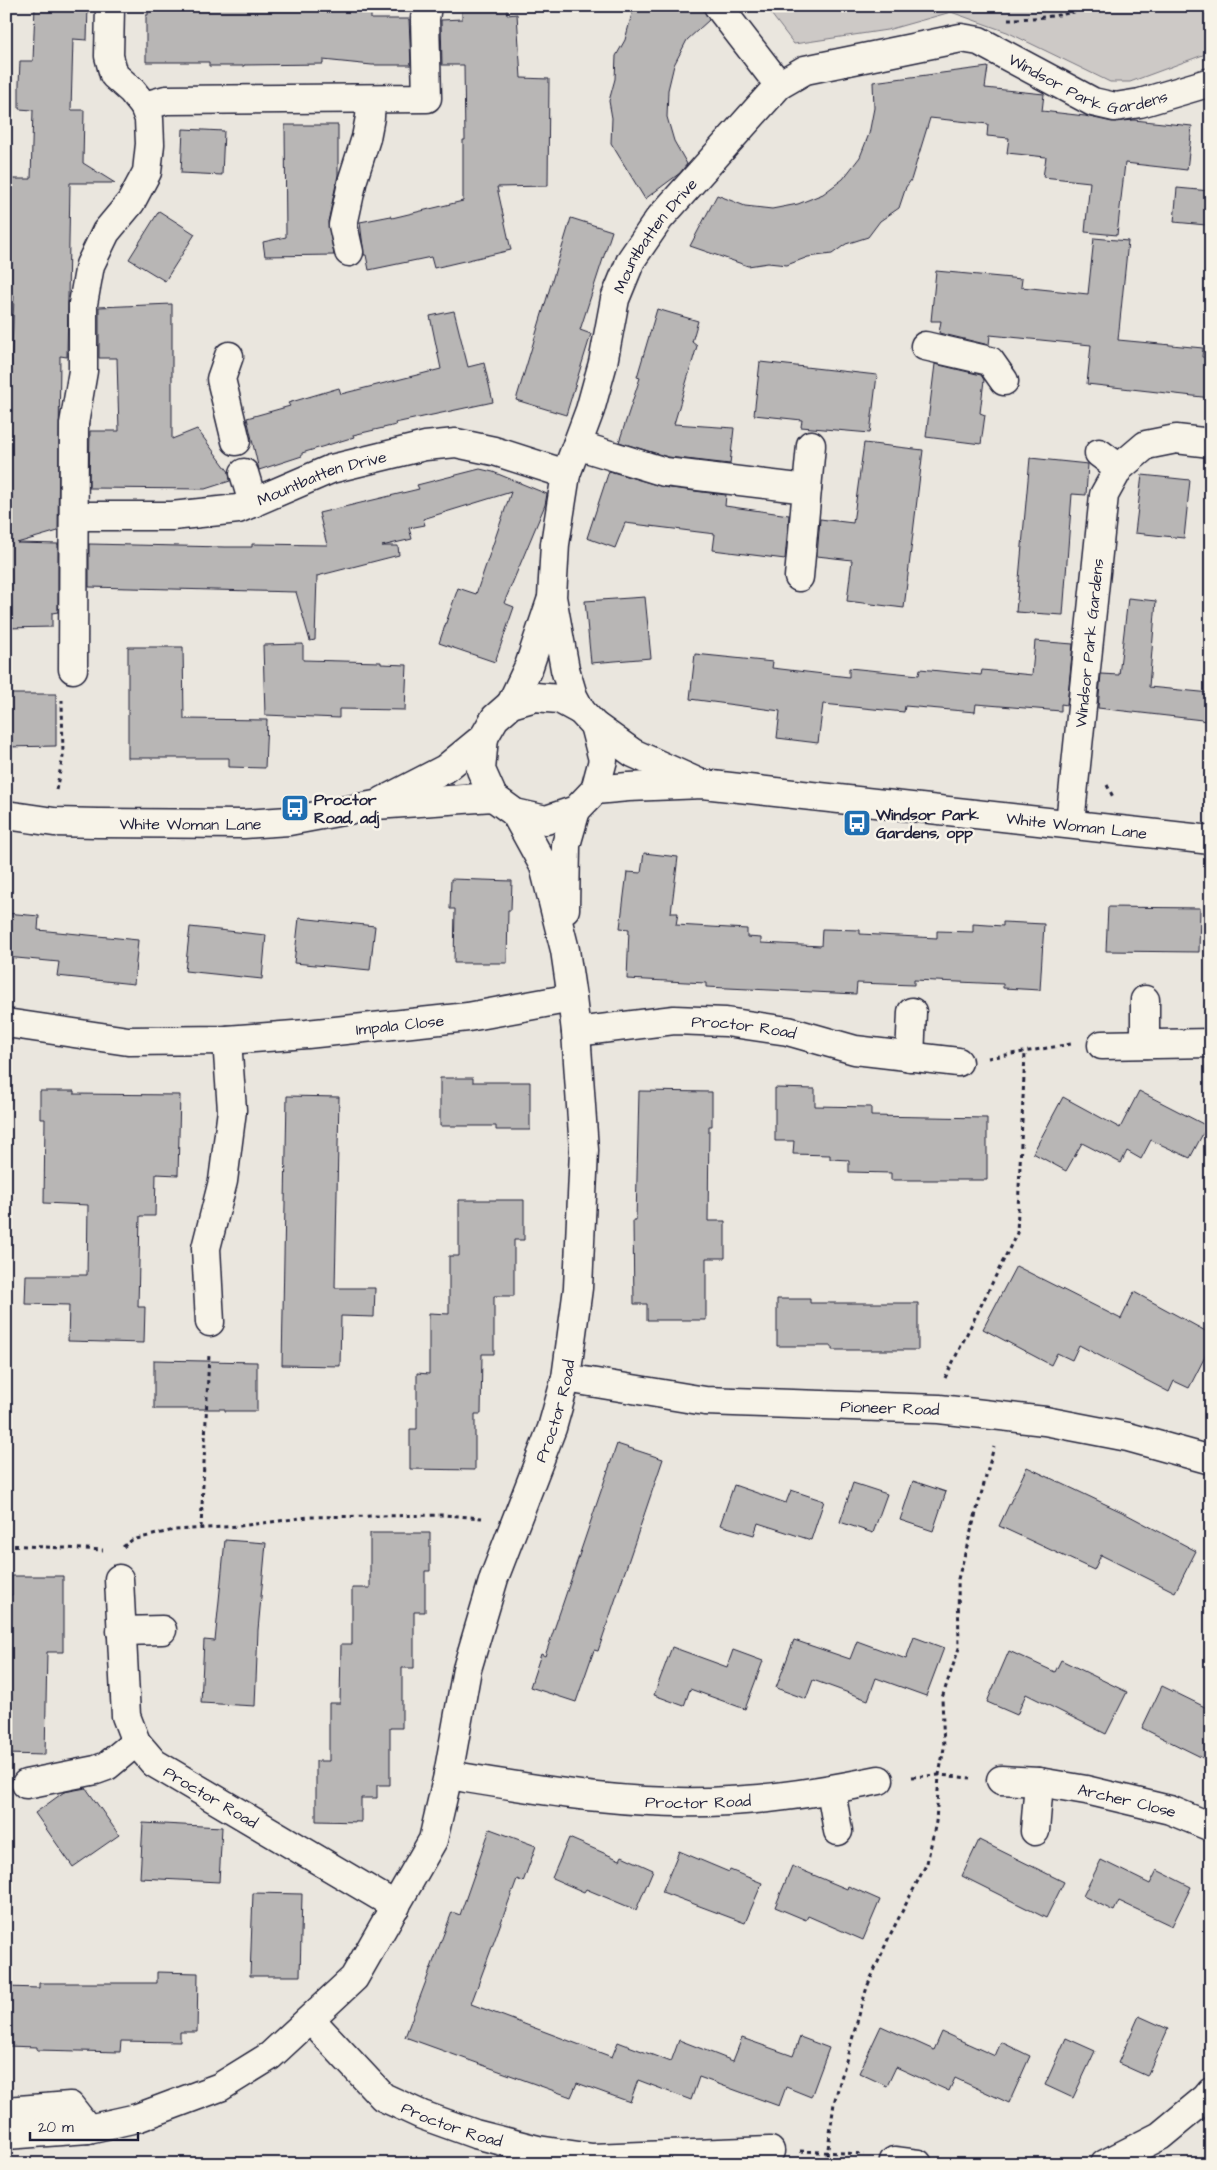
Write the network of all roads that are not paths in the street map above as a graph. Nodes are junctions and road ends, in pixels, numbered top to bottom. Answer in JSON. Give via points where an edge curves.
{"nodes":[{"id":1,"x":110,"y":6,"type":"edge"},
{"id":2,"x":427,"y":6,"type":"edge"},
{"id":3,"x":718,"y":6,"type":"edge"},
{"id":4,"x":970,"y":38,"type":"joint"},
{"id":5,"x":1211,"y":82,"type":"edge"},
{"id":6,"x":778,"y":85,"type":"junction"},
{"id":7,"x":371,"y":98,"type":"junction"},
{"id":8,"x":144,"y":106,"type":"junction"},
{"id":9,"x":349,"y":252,"type":"dead end"},
{"id":10,"x":925,"y":346,"type":"dead end"},
{"id":11,"x":229,"y":356,"type":"dead end"},
{"id":12,"x":1004,"y":381,"type":"dead end"},
{"id":13,"x":236,"y":441,"type":"dead end"},
{"id":14,"x":1211,"y":443,"type":"edge"},
{"id":15,"x":577,"y":445,"type":"junction"},
{"id":16,"x":811,"y":445,"type":"dead end"},
{"id":17,"x":244,"y":474,"type":"dead end"},
{"id":18,"x":566,"y":474,"type":"junction"},
{"id":19,"x":807,"y":489,"type":"junction"},
{"id":20,"x":253,"y":503,"type":"junction"},
{"id":21,"x":74,"y":516,"type":"junction"},
{"id":22,"x":799,"y":577,"type":"dead end"},
{"id":23,"x":552,"y":597,"type":"junction"},
{"id":24,"x":69,"y":658,"type":"road end"},
{"id":25,"x":512,"y":704,"type":"junction"},
{"id":26,"x":588,"y":718,"type":"junction"},
{"id":27,"x":484,"y":737,"type":"junction"},
{"id":28,"x":702,"y":784,"type":"junction"},
{"id":29,"x":595,"y":790,"type":"junction"},
{"id":30,"x":493,"y":797,"type":"junction"},
{"id":31,"x":375,"y":805,"type":"junction"},
{"id":32,"x":576,"y":810,"type":"junction"},
{"id":33,"x":515,"y":813,"type":"junction"},
{"id":34,"x":6,"y":815,"type":"edge"},
{"id":35,"x":1070,"y":823,"type":"junction"},
{"id":36,"x":1211,"y":840,"type":"edge"},
{"id":37,"x":565,"y":950,"type":"junction"},
{"id":38,"x":572,"y":998,"type":"junction"},
{"id":39,"x":1146,"y":1000,"type":"dead end"},
{"id":40,"x":912,"y":1012,"type":"dead end"},
{"id":41,"x":6,"y":1023,"type":"edge"},
{"id":42,"x":576,"y":1032,"type":"junction"},
{"id":43,"x":227,"y":1040,"type":"junction"},
{"id":44,"x":1211,"y":1043,"type":"edge"},
{"id":45,"x":1146,"y":1044,"type":"junction"},
{"id":46,"x":1102,"y":1046,"type":"road end"},
{"id":47,"x":910,"y":1057,"type":"junction"},
{"id":48,"x":958,"y":1062,"type":"road end"},
{"id":49,"x":210,"y":1322,"type":"road end"},
{"id":50,"x":566,"y":1378,"type":"junction"},
{"id":51,"x":1211,"y":1460,"type":"edge"},
{"id":52,"x":119,"y":1579,"type":"dead end"},
{"id":53,"x":162,"y":1630,"type":"dead end"},
{"id":54,"x":121,"y":1631,"type":"junction"},
{"id":55,"x":136,"y":1742,"type":"junction"},
{"id":56,"x":448,"y":1775,"type":"junction"},
{"id":57,"x":879,"y":1780,"type":"road end"},
{"id":58,"x":1001,"y":1780,"type":"road end"},
{"id":59,"x":1039,"y":1782,"type":"junction"},
{"id":60,"x":26,"y":1784,"type":"dead end"},
{"id":61,"x":831,"y":1790,"type":"junction"},
{"id":62,"x":1211,"y":1827,"type":"edge"},
{"id":63,"x":838,"y":1831,"type":"dead end"},
{"id":64,"x":1036,"y":1831,"type":"dead end"},
{"id":65,"x":396,"y":1906,"type":"junction"},
{"id":66,"x":311,"y":2020,"type":"junction"},
{"id":67,"x":1211,"y":2092,"type":"edge"},
{"id":68,"x":6,"y":2111,"type":"edge"},
{"id":69,"x":88,"y":2129,"type":"junction"},
{"id":70,"x":6,"y":2135,"type":"edge"},
{"id":71,"x":770,"y":2151,"type":"road end"},
{"id":72,"x":718,"y":2159,"type":"edge"},
{"id":73,"x":1104,"y":2164,"type":"edge"}],
"edges":[{"from":1,"to":8,"type":"street","via":[[109,56],[114,75]]},
{"from":2,"to":7,"type":"street","via":[[427,98]]},
{"from":3,"to":6,"type":"street"},
{"from":4,"to":5,"type":"street","name":"Windsor Park Gardens","via":[[1093,102],[1115,107]]},
{"from":4,"to":6,"type":"street","name":"Mountbatten Drive","via":[[805,70]]},
{"from":6,"to":15,"type":"street","name":"Mountbatten Drive","via":[[659,219],[630,260],[615,299],[603,363]]},
{"from":7,"to":8,"type":"street","via":[[166,100]]},
{"from":7,"to":9,"type":"street","via":[[367,131],[343,225]]},
{"from":8,"to":21,"type":"street","via":[[150,144],[147,172],[131,202],[106,232],[90,265],[83,304],[83,370],[74,424]]},
{"from":10,"to":12,"type":"street","via":[[990,361]]},
{"from":11,"to":13,"type":"street","via":[[221,379]]},
{"from":14,"to":35,"type":"street","name":"Windsor Park Gardens","via":[[1176,439],[1146,445],[1109,460]]},
{"from":15,"to":18,"type":"street","name":"Mountbatten Drive"},
{"from":15,"to":19,"type":"street","via":[[665,472]]},
{"from":16,"to":19,"type":"street"},
{"from":17,"to":20,"type":"street"},
{"from":18,"to":20,"type":"street","name":"Mountbatten Drive","via":[[456,442],[425,446],[331,469]]},
{"from":18,"to":23,"type":"street","name":"Mountbatten Drive","via":[[555,544]]},
{"from":19,"to":22,"type":"street"},
{"from":20,"to":21,"type":"street","name":"Mountbatten Drive","via":[[238,509],[172,516]]},
{"from":21,"to":24,"type":"street"},
{"from":23,"to":25,"type":"street","name":"Mountbatten Drive","via":[[529,666]]},
{"from":23,"to":26,"type":"street","name":"Mountbatten Drive","via":[[573,696]]},
{"from":25,"to":26,"type":"street","name":"White Woman Lane","via":[[535,697],[559,699]]},
{"from":25,"to":27,"type":"street","name":"White Woman Lane","via":[[495,718]]},
{"from":26,"to":28,"type":"street","name":"White Woman Lane","via":[[634,753]]},
{"from":26,"to":29,"type":"street","via":[[603,760]]},
{"from":27,"to":30,"type":"street","name":"White Woman Lane","via":[[482,770]]},
{"from":27,"to":31,"type":"street","name":"White Woman Lane","via":[[444,769]]},
{"from":28,"to":29,"type":"street","name":"White Woman Lane"},
{"from":28,"to":35,"type":"street","name":"White Woman Lane"},
{"from":29,"to":32,"type":"street"},
{"from":30,"to":31,"type":"street","name":"White Woman Lane"},
{"from":30,"to":33,"type":"street"},
{"from":31,"to":34,"type":"street","name":"White Woman Lane","via":[[289,821],[244,824],[54,822]]},
{"from":32,"to":33,"type":"street","via":[[546,820]]},
{"from":32,"to":37,"type":"street","name":"Proctor Road","via":[[566,846]]},
{"from":33,"to":37,"type":"street","name":"Proctor Road","via":[[544,866]]},
{"from":35,"to":36,"type":"street","name":"White Woman Lane"},
{"from":37,"to":38,"type":"street","name":"Proctor Road"},
{"from":38,"to":42,"type":"street","name":"Proctor Road"},
{"from":38,"to":43,"type":"street","name":"Impala Close","via":[[468,1017]]},
{"from":39,"to":45,"type":"street"},
{"from":40,"to":47,"type":"street"},
{"from":41,"to":43,"type":"street","name":"Impala Close","via":[[128,1041]]},
{"from":42,"to":47,"type":"street","name":"Proctor Road","via":[[674,1020],[726,1022],[788,1031],[855,1050]]},
{"from":42,"to":50,"type":"street","name":"Proctor Road","via":[[584,1150],[578,1288]]},
{"from":43,"to":49,"type":"street","via":[[232,1110],[223,1181],[206,1248]]},
{"from":44,"to":45,"type":"street"},
{"from":45,"to":46,"type":"street"},
{"from":47,"to":48,"type":"street","name":"Proctor Road"},
{"from":50,"to":51,"type":"street","name":"Pioneer Road","via":[[706,1401],[939,1409],[1045,1421],[1128,1437]]},
{"from":50,"to":56,"type":"street","name":"Proctor Road","via":[[552,1428],[494,1578],[467,1669]]},
{"from":52,"to":54,"type":"street","name":"Proctor Road"},
{"from":53,"to":54,"type":"street"},
{"from":54,"to":55,"type":"street","name":"Proctor Road","via":[[126,1716]]},
{"from":55,"to":60,"type":"street","via":[[107,1766]]},
{"from":55,"to":65,"type":"street","name":"Proctor Road","via":[[154,1763]]},
{"from":56,"to":61,"type":"street","name":"Proctor Road","via":[[548,1791],[638,1800],[728,1801]]},
{"from":56,"to":65,"type":"street","name":"Proctor Road","via":[[433,1840]]},
{"from":57,"to":61,"type":"street","name":"Proctor Road"},
{"from":58,"to":59,"type":"street","name":"Archer Close"},
{"from":59,"to":62,"type":"street","name":"Archer Close","via":[[1170,1810]]},
{"from":59,"to":64,"type":"street"},
{"from":61,"to":63,"type":"street"},
{"from":65,"to":66,"type":"street","name":"Proctor Road","via":[[354,1978]]},
{"from":66,"to":69,"type":"street","name":"Proctor Road","via":[[270,2056],[220,2087],[137,2118]]},
{"from":66,"to":72,"type":"street","name":"Proctor Road","via":[[383,2097],[475,2134],[538,2150],[592,2158]]},
{"from":67,"to":73,"type":"street","via":[[1160,2136]]},
{"from":68,"to":69,"type":"street","via":[[70,2106]]},
{"from":69,"to":70,"type":"street","name":"Proctor Road"},
{"from":71,"to":72,"type":"street","name":"Proctor Road"}]}
